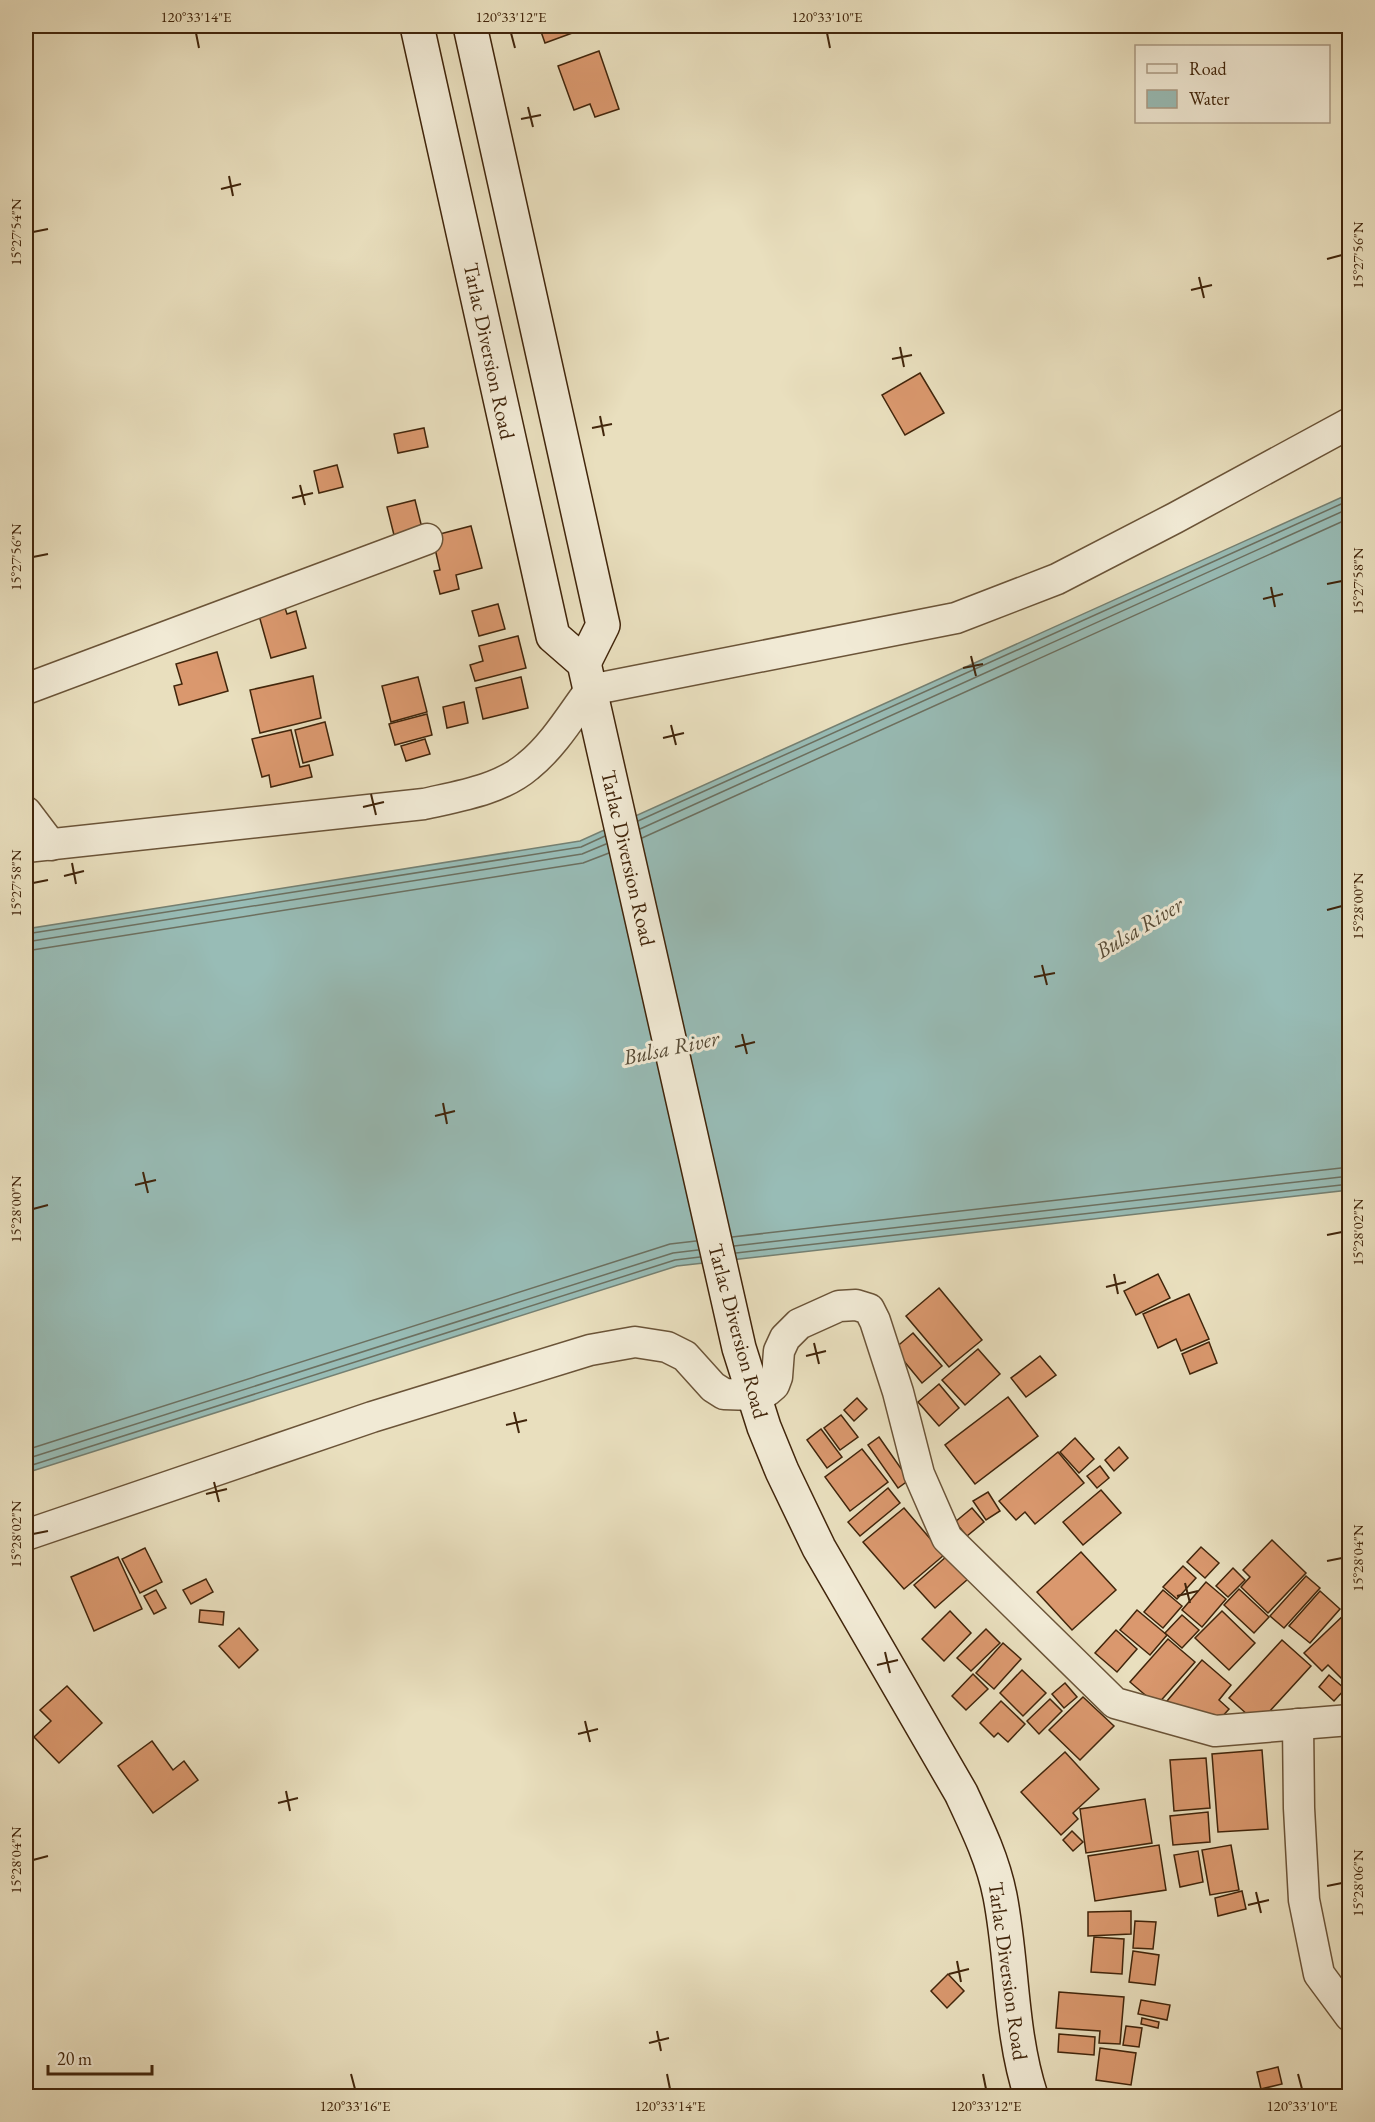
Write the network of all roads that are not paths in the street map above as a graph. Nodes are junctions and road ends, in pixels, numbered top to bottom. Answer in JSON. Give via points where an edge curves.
{"nodes":[{"id":1,"x":417,"y":26,"type":"edge"},
{"id":2,"x":470,"y":26,"type":"edge"},
{"id":3,"x":1350,"y":423,"type":"edge"},
{"id":4,"x":427,"y":540,"type":"dead end"},
{"id":5,"x":26,"y":689,"type":"edge"},
{"id":6,"x":590,"y":690,"type":"junction"},
{"id":7,"x":26,"y":812,"type":"edge"},
{"id":8,"x":38,"y":846,"type":"edge"},
{"id":9,"x":753,"y":1395,"type":"junction"},
{"id":10,"x":26,"y":1535,"type":"edge"},
{"id":11,"x":1350,"y":1720,"type":"edge"},
{"id":12,"x":1298,"y":1724,"type":"junction"},
{"id":13,"x":1350,"y":2016,"type":"edge"},
{"id":14,"x":1031,"y":2097,"type":"edge"}],
"edges":[{"from":1,"to":6,"type":"main road","name":"Tarlac Diversion Road","via":[[553,636]]},
{"from":2,"to":6,"type":"main road","via":[[603,625]]},
{"from":3,"to":6,"type":"street","via":[[1057,579],[956,618]]},
{"from":4,"to":5,"type":"street"},
{"from":6,"to":8,"type":"street","via":[[528,767],[498,784],[464,795],[424,804]]},
{"from":6,"to":9,"type":"main road","name":"Tarlac Diversion Road","via":[[739,1348]]},
{"from":7,"to":8,"type":"street"},
{"from":9,"to":10,"type":"street","via":[[724,1394],[685,1356],[667,1347],[635,1342],[590,1350],[372,1417]]},
{"from":9,"to":12,"type":"street","via":[[774,1385],[779,1351],[799,1324],[839,1306],[856,1305],[869,1310],[898,1392],[919,1474],[947,1538],[1115,1703],[1215,1731]]},
{"from":9,"to":14,"type":"main road","name":"Tarlac Diversion Road","via":[[782,1471],[819,1548],[961,1793],[980,1833],[1000,1896],[1022,2068]]},
{"from":11,"to":12,"type":"street"},
{"from":12,"to":13,"type":"street","via":[[1304,1900],[1319,1974]]}]}
